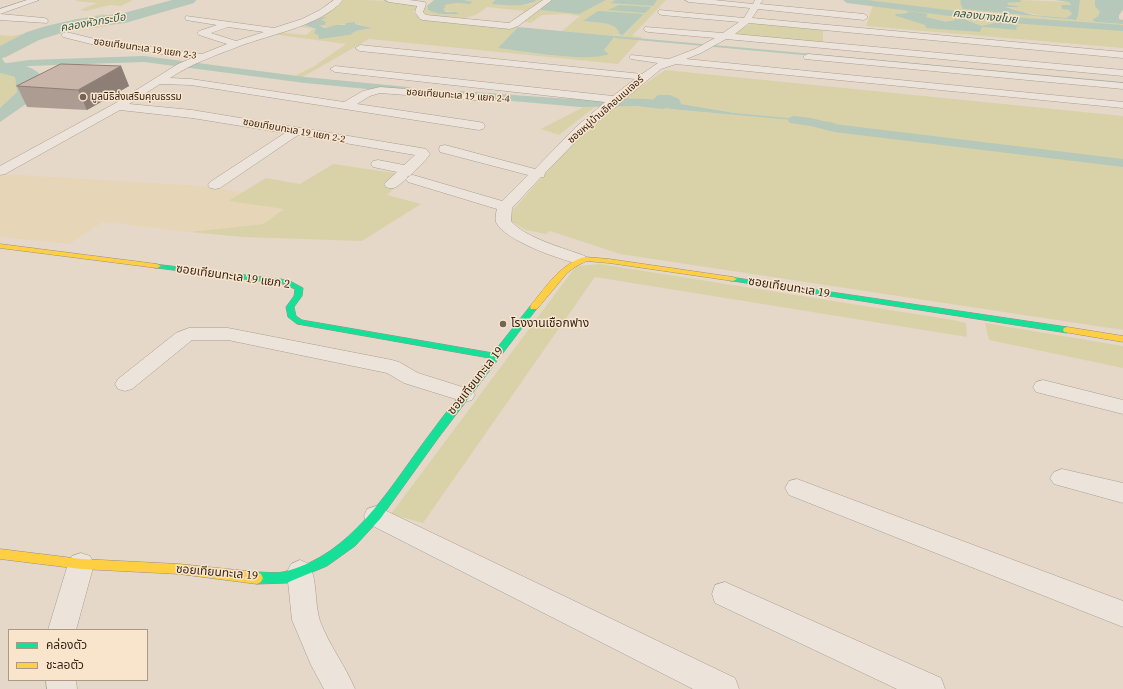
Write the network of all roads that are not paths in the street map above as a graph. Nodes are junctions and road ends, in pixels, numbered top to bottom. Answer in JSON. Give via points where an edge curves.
{"nodes":[{"id":1,"x":35,"y":0,"type":"edge"},
{"id":2,"x":339,"y":0,"type":"edge"},
{"id":3,"x":388,"y":0,"type":"edge"},
{"id":4,"x":548,"y":0,"type":"edge"},
{"id":5,"x":689,"y":0,"type":"edge"},
{"id":6,"x":425,"y":2,"type":"edge"},
{"id":7,"x":757,"y":4,"type":"edge"},
{"id":8,"x":0,"y":12,"type":"edge"},
{"id":9,"x":662,"y":12,"type":"dead end"},
{"id":10,"x":0,"y":17,"type":"edge"},
{"id":11,"x":189,"y":18,"type":"dead end"},
{"id":12,"x":864,"y":18,"type":"dead end"},
{"id":13,"x":44,"y":21,"type":"dead end"},
{"id":14,"x":746,"y":21,"type":"junction"},
{"id":15,"x":227,"y":24,"type":"junction"},
{"id":16,"x":648,"y":29,"type":"dead end"},
{"id":17,"x":832,"y":29,"type":"junction"},
{"id":18,"x":274,"y":31,"type":"junction"},
{"id":19,"x":66,"y":35,"type":"dead end"},
{"id":20,"x":724,"y":36,"type":"junction"},
{"id":21,"x":236,"y":44,"type":"junction"},
{"id":22,"x":682,"y":46,"type":"dead end"},
{"id":23,"x":830,"y":46,"type":"junction"},
{"id":24,"x":705,"y":47,"type":"junction"},
{"id":25,"x":360,"y":48,"type":"dead end"},
{"id":26,"x":721,"y":49,"type":"dead end"},
{"id":27,"x":417,"y":54,"type":"junction"},
{"id":28,"x":1123,"y":55,"type":"edge"},
{"id":29,"x":800,"y":56,"type":"dead end"},
{"id":30,"x":202,"y":57,"type":"junction"},
{"id":31,"x":634,"y":57,"type":"dead end"},
{"id":32,"x":814,"y":58,"type":"junction"},
{"id":33,"x":674,"y":61,"type":"junction"},
{"id":34,"x":335,"y":69,"type":"dead end"},
{"id":35,"x":1123,"y":73,"type":"edge"},
{"id":36,"x":811,"y":74,"type":"junction"},
{"id":37,"x":386,"y":75,"type":"junction"},
{"id":38,"x":643,"y":77,"type":"junction"},
{"id":39,"x":159,"y":80,"type":"junction"},
{"id":40,"x":1123,"y":86,"type":"edge"},
{"id":41,"x":498,"y":99,"type":"dead end"},
{"id":42,"x":615,"y":100,"type":"junction"},
{"id":43,"x":521,"y":101,"type":"dead end"},
{"id":44,"x":574,"y":104,"type":"dead end"},
{"id":45,"x":1123,"y":105,"type":"edge"},
{"id":46,"x":118,"y":106,"type":"junction"},
{"id":47,"x":346,"y":106,"type":"junction"},
{"id":48,"x":479,"y":126,"type":"dead end"},
{"id":49,"x":296,"y":132,"type":"junction"},
{"id":50,"x":445,"y":149,"type":"dead end"},
{"id":51,"x":378,"y":164,"type":"dead end"},
{"id":52,"x":0,"y":171,"type":"edge"},
{"id":53,"x":411,"y":174,"type":"junction"},
{"id":54,"x":539,"y":174,"type":"junction"},
{"id":55,"x":391,"y":184,"type":"dead end"},
{"id":56,"x":215,"y":185,"type":"dead end"},
{"id":57,"x":505,"y":207,"type":"junction"},
{"id":58,"x":0,"y":246,"type":"edge"},
{"id":59,"x":579,"y":259,"type":"junction"},
{"id":60,"x":1123,"y":338,"type":"edge"},
{"id":61,"x":495,"y":356,"type":"junction"},
{"id":62,"x":125,"y":384,"type":"dead end"},
{"id":63,"x":1043,"y":387,"type":"dead end"},
{"id":64,"x":465,"y":395,"type":"junction"},
{"id":65,"x":1123,"y":407,"type":"edge"},
{"id":66,"x":1062,"y":478,"type":"dead end"},
{"id":67,"x":797,"y":488,"type":"dead end"},
{"id":68,"x":1123,"y":493,"type":"edge"},
{"id":69,"x":376,"y":516,"type":"junction"},
{"id":70,"x":0,"y":554,"type":"edge"},
{"id":71,"x":81,"y":564,"type":"junction"},
{"id":72,"x":300,"y":572,"type":"junction"},
{"id":73,"x":725,"y":594,"type":"dead end"},
{"id":74,"x":1123,"y":614,"type":"edge"},
{"id":75,"x":62,"y":629,"type":"edge"},
{"id":76,"x":340,"y":689,"type":"edge"},
{"id":77,"x":724,"y":689,"type":"edge"},
{"id":78,"x":930,"y":689,"type":"edge"}],
"edges":[{"from":1,"to":8,"type":"street"},
{"from":2,"to":18,"type":"street","via":[[316,16]]},
{"from":3,"to":6,"type":"street"},
{"from":4,"to":6,"type":"street","via":[[510,26],[424,17],[419,12]]},
{"from":5,"to":7,"type":"street"},
{"from":7,"to":12,"type":"street"},
{"from":7,"to":14,"type":"street","name":"ซอยหมู่บ้านอิคอนเนเจอร์"},
{"from":9,"to":14,"type":"street"},
{"from":10,"to":13,"type":"street"},
{"from":11,"to":15,"type":"street"},
{"from":14,"to":17,"type":"street"},
{"from":14,"to":20,"type":"street","name":"ซอยหมู่บ้านอิคอนเนเจอร์"},
{"from":15,"to":18,"type":"street"},
{"from":15,"to":21,"type":"street","via":[[202,33]]},
{"from":16,"to":20,"type":"street"},
{"from":17,"to":23,"type":"street"},
{"from":17,"to":28,"type":"street"},
{"from":18,"to":21,"type":"street"},
{"from":19,"to":30,"type":"street","name":"ซอยเทียนทะเล 19 แยก 2-3","via":[[88,41]]},
{"from":20,"to":23,"type":"street"},
{"from":20,"to":24,"type":"street","name":"ซอยหมู่บ้านอิคอนเนเจอร์"},
{"from":21,"to":30,"type":"street"},
{"from":22,"to":24,"type":"street"},
{"from":23,"to":35,"type":"street"},
{"from":24,"to":26,"type":"street"},
{"from":24,"to":33,"type":"street","name":"ซอยหมู่บ้านอิคอนเนเจอร์"},
{"from":25,"to":27,"type":"street"},
{"from":27,"to":37,"type":"street"},
{"from":27,"to":38,"type":"street"},
{"from":29,"to":32,"type":"street"},
{"from":30,"to":39,"type":"street"},
{"from":31,"to":33,"type":"street"},
{"from":32,"to":36,"type":"street"},
{"from":32,"to":40,"type":"street"},
{"from":33,"to":36,"type":"street"},
{"from":33,"to":38,"type":"street","name":"ซอยหมู่บ้านอิคอนเนเจอร์","via":[[658,67]]},
{"from":34,"to":37,"type":"street"},
{"from":36,"to":45,"type":"street"},
{"from":37,"to":42,"type":"street"},
{"from":38,"to":42,"type":"street","name":"ซอยหมู่บ้านอิคอนเนเจอร์"},
{"from":39,"to":46,"type":"street"},
{"from":39,"to":47,"type":"street","name":"ซอยเทียนทะเล 19 แยก 2-4","via":[[191,82]]},
{"from":41,"to":47,"type":"street","name":"ซอยเทียนทะเล 19 แยก 2-4","via":[[380,90],[364,95]]},
{"from":42,"to":54,"type":"street","name":"ซอยหมู่บ้านอิคอนเนเจอร์","via":[[580,130]]},
{"from":43,"to":44,"type":"street","name":"ซอยเทียนทะเล 19 แยก 2-4"},
{"from":46,"to":49,"type":"street","name":"ซอยเทียนทะเล 19 แยก 2-2","via":[[178,112]]},
{"from":46,"to":52,"type":"street"},
{"from":47,"to":48,"type":"street","name":"ซอยเทียนทะเล 19 แยก 2-4"},
{"from":49,"to":53,"type":"street","name":"ซอยเทียนทะเล 19 แยก 2-2","via":[[421,152],[424,154]]},
{"from":49,"to":56,"type":"street"},
{"from":50,"to":54,"type":"street"},
{"from":51,"to":53,"type":"street"},
{"from":53,"to":55,"type":"street","name":"ซอยเทียนทะเล 19 แยก 2-2"},
{"from":53,"to":57,"type":"street"},
{"from":54,"to":57,"type":"street","name":"ซอยหมู่บ้านอิคอนเนเจอร์"},
{"from":57,"to":59,"type":"street","via":[[502,217],[506,225],[523,236]]},
{"from":58,"to":61,"type":"street","name":"ซอยเทียนทะเล 19 แยก 2","via":[[284,282],[299,288],[298,296],[290,307],[292,317],[300,322]]},
{"from":59,"to":60,"type":"street","name":"ซอยเทียนทะเล 19","via":[[620,262]]},
{"from":59,"to":61,"type":"street","name":"ซอยเทียนทะเล 19","via":[[556,279]]},
{"from":61,"to":64,"type":"street","name":"ซอยเทียนทะเล 19"},
{"from":62,"to":64,"type":"street","via":[[189,334],[228,334],[392,367],[411,378]]},
{"from":63,"to":65,"type":"street"},
{"from":64,"to":69,"type":"street","name":"ซอยเทียนทะเล 19"},
{"from":66,"to":68,"type":"street"},
{"from":67,"to":74,"type":"street"},
{"from":69,"to":72,"type":"street","name":"ซอยเทียนทะเล 19","via":[[351,542],[323,562]]},
{"from":69,"to":77,"type":"street"},
{"from":70,"to":71,"type":"street","name":"ซอยเทียนทะเล 19"},
{"from":71,"to":72,"type":"street","name":"ซอยเทียนทะเล 19","via":[[179,569],[254,578],[287,577]]},
{"from":71,"to":75,"type":"street"},
{"from":72,"to":76,"type":"street","via":[[306,620],[321,655]]},
{"from":73,"to":78,"type":"street"}]}
